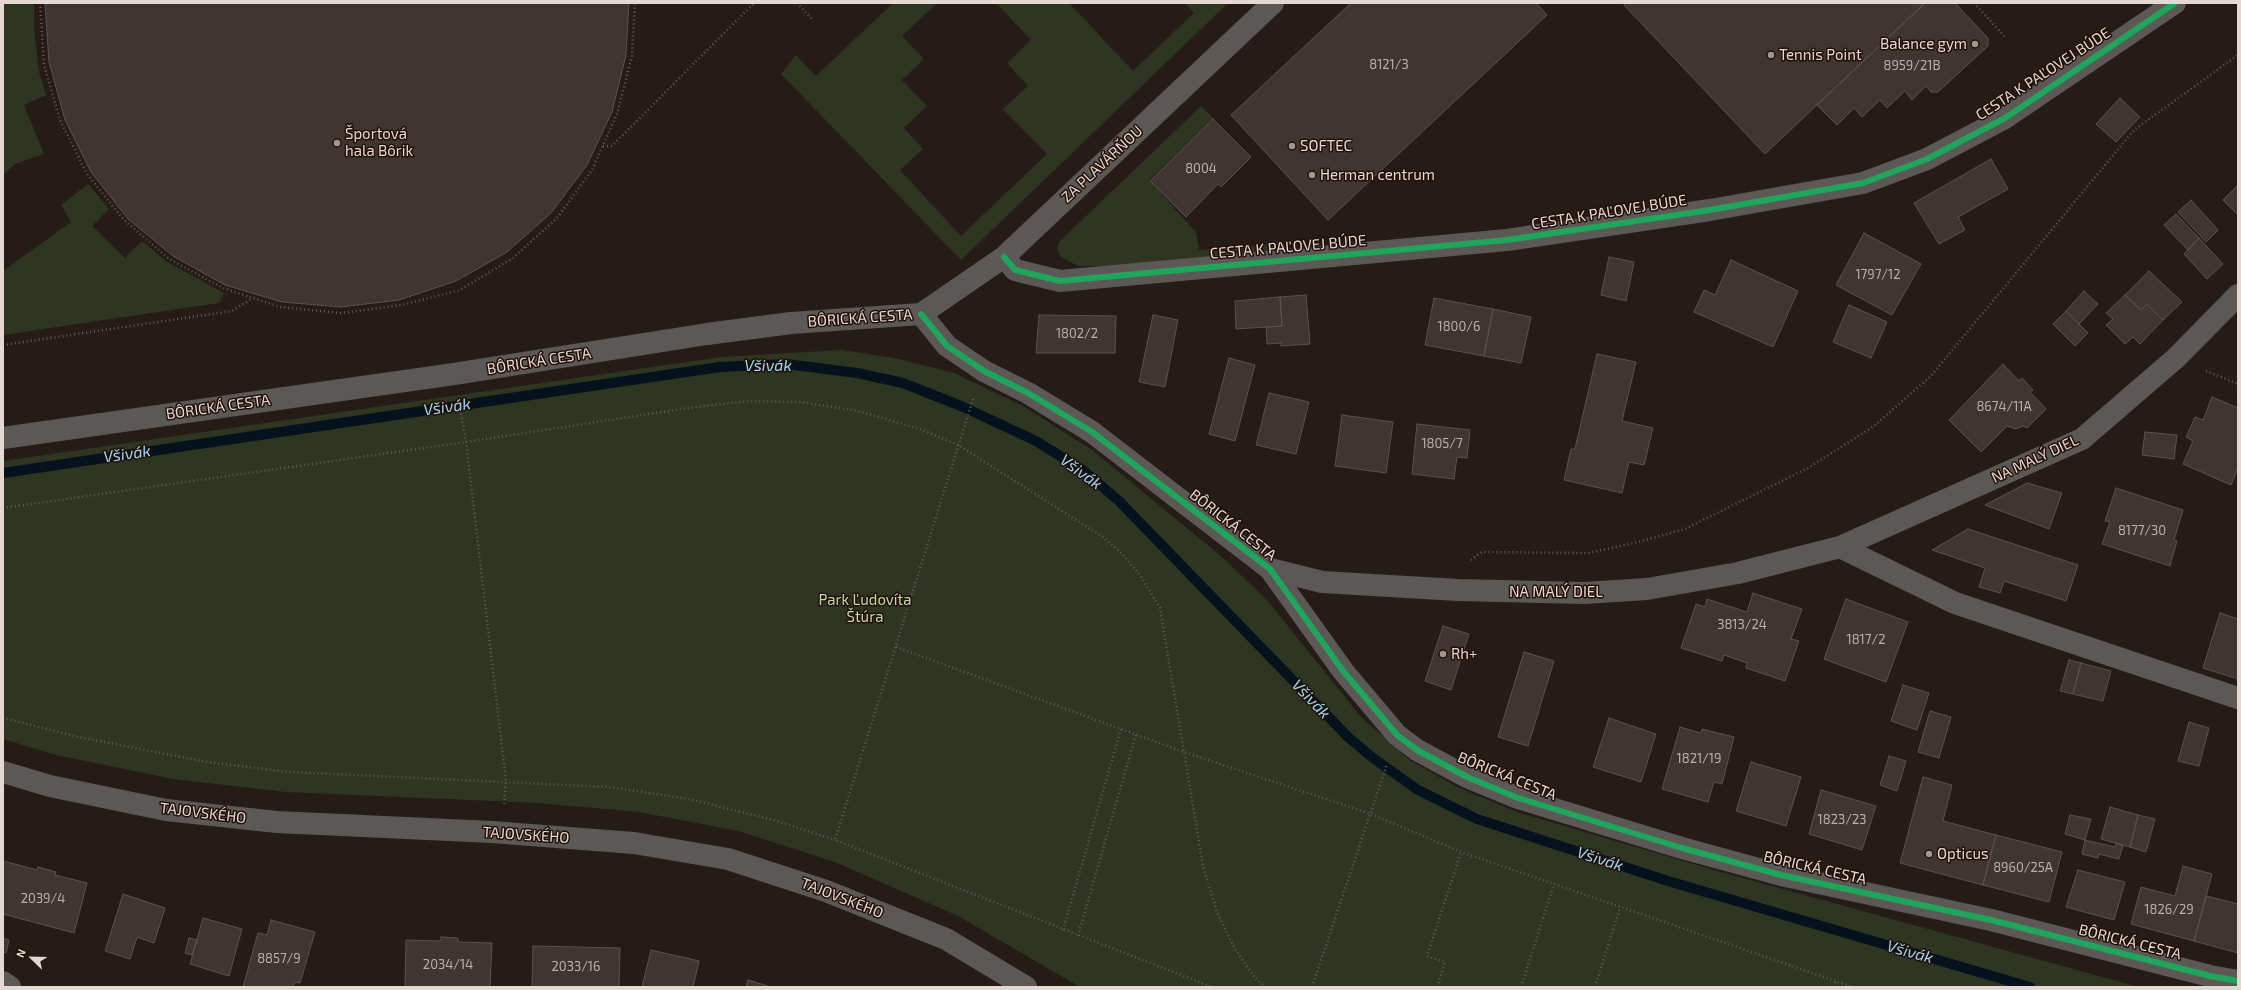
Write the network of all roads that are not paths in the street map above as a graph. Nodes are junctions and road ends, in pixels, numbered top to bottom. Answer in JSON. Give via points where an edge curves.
{"nodes":[{"id":1,"x":1273,"y":3,"type":"edge"},
{"id":2,"x":2175,"y":3,"type":"edge"},
{"id":3,"x":1004,"y":257,"type":"junction"},
{"id":4,"x":2238,"y":295,"type":"edge"},
{"id":5,"x":921,"y":314,"type":"junction"},
{"id":6,"x":3,"y":438,"type":"edge"},
{"id":7,"x":1840,"y":547,"type":"junction"},
{"id":8,"x":1270,"y":569,"type":"junction"},
{"id":9,"x":2238,"y":698,"type":"edge"},
{"id":10,"x":3,"y":772,"type":"edge"},
{"id":11,"x":2209,"y":981,"type":"edge"},
{"id":12,"x":2238,"y":981,"type":"edge"},
{"id":13,"x":3,"y":982,"type":"edge"},
{"id":14,"x":10,"y":987,"type":"edge"},
{"id":15,"x":1026,"y":987,"type":"edge"}],
"edges":[{"from":1,"to":3,"type":"street","name":"ZA PLAVÁRŇOU"},
{"from":2,"to":3,"type":"street","name":"CESTA K PAĽOVEJ BÚDE","via":[[2005,118],[1926,159],[1862,183],[1710,210],[1507,240],[1060,280],[1015,270]]},
{"from":3,"to":5,"type":"street","name":"ZA PLAVÁRŇOU"},
{"from":4,"to":7,"type":"street","name":"NA MALÝ DIEL","via":[[2176,358],[2082,439]]},
{"from":5,"to":6,"type":"street","name":"BÔRICKÁ CESTA","via":[[791,323],[707,334],[446,375]]},
{"from":5,"to":8,"type":"street","name":"BÔRICKÁ CESTA","via":[[947,346],[984,371],[1028,393],[1092,432]]},
{"from":7,"to":8,"type":"street","name":"NA MALÝ DIEL","via":[[1738,573],[1647,589],[1584,594],[1322,582]]},
{"from":7,"to":9,"type":"street","via":[[1955,603]]},
{"from":8,"to":11,"type":"street","name":"BÔRICKÁ CESTA","via":[[1343,671],[1397,735],[1417,750],[1467,778],[1518,798],[1773,873],[1992,920]]},
{"from":10,"to":15,"type":"street","name":"TAJOVSKÉHO","via":[[50,786],[166,810],[277,822],[492,832],[634,843],[728,859],[826,891],[946,939]]},
{"from":11,"to":12,"type":"street","name":"BÔRICKÁ CESTA"},
{"from":13,"to":14,"type":"street"}]}
